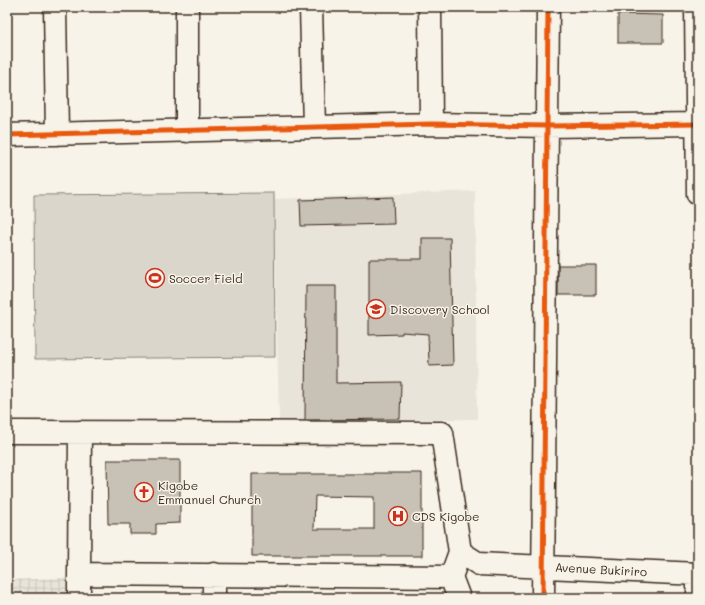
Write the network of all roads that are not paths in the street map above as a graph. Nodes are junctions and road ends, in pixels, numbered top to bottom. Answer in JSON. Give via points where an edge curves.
{"nodes":[{"id":1,"x":55,"y":7,"type":"edge"},
{"id":2,"x":187,"y":7,"type":"edge"},
{"id":3,"x":312,"y":7,"type":"edge"},
{"id":4,"x":430,"y":7,"type":"edge"},
{"id":5,"x":548,"y":7,"type":"edge"},
{"id":6,"x":696,"y":7,"type":"edge"},
{"id":7,"x":431,"y":124,"type":"junction"},
{"id":8,"x":698,"y":124,"type":"edge"},
{"id":9,"x":547,"y":126,"type":"junction"},
{"id":10,"x":314,"y":127,"type":"junction"},
{"id":11,"x":187,"y":132,"type":"junction"},
{"id":12,"x":57,"y":134,"type":"junction"},
{"id":13,"x":7,"y":135,"type":"edge"},
{"id":14,"x":698,"y":194,"type":"edge"},
{"id":15,"x":7,"y":432,"type":"edge"},
{"id":16,"x":80,"y":432,"type":"junction"},
{"id":17,"x":460,"y":552,"type":"junction"},
{"id":18,"x":543,"y":566,"type":"junction"},
{"id":19,"x":79,"y":574,"type":"junction"},
{"id":20,"x":214,"y":574,"type":"junction"},
{"id":21,"x":698,"y":574,"type":"edge"},
{"id":22,"x":451,"y":577,"type":"junction"},
{"id":23,"x":698,"y":580,"type":"edge"},
{"id":24,"x":79,"y":598,"type":"edge"},
{"id":25,"x":214,"y":598,"type":"edge"},
{"id":26,"x":459,"y":598,"type":"edge"},
{"id":27,"x":543,"y":598,"type":"edge"},
{"id":28,"x":698,"y":598,"type":"edge"}],
"edges":[{"from":1,"to":12,"type":"street"},
{"from":2,"to":11,"type":"street"},
{"from":3,"to":10,"type":"street"},
{"from":4,"to":7,"type":"street"},
{"from":5,"to":9,"type":"street"},
{"from":6,"to":8,"type":"street"},
{"from":7,"to":9,"type":"street"},
{"from":7,"to":10,"type":"street"},
{"from":8,"to":9,"type":"street"},
{"from":8,"to":14,"type":"street"},
{"from":9,"to":18,"type":"street"},
{"from":10,"to":11,"type":"street"},
{"from":11,"to":12,"type":"street"},
{"from":12,"to":13,"type":"street"},
{"from":15,"to":16,"type":"street"},
{"from":16,"to":17,"type":"street","via":[[442,433]]},
{"from":16,"to":19,"type":"street"},
{"from":17,"to":18,"type":"street","name":"Avenue Bukiriro","via":[[479,564]]},
{"from":17,"to":22,"type":"street"},
{"from":18,"to":21,"type":"street","name":"Avenue Bukiriro"},
{"from":18,"to":27,"type":"street"},
{"from":19,"to":20,"type":"street"},
{"from":19,"to":24,"type":"street"},
{"from":20,"to":22,"type":"street"},
{"from":20,"to":25,"type":"street"},
{"from":22,"to":26,"type":"street"},
{"from":23,"to":28,"type":"street"}]}
